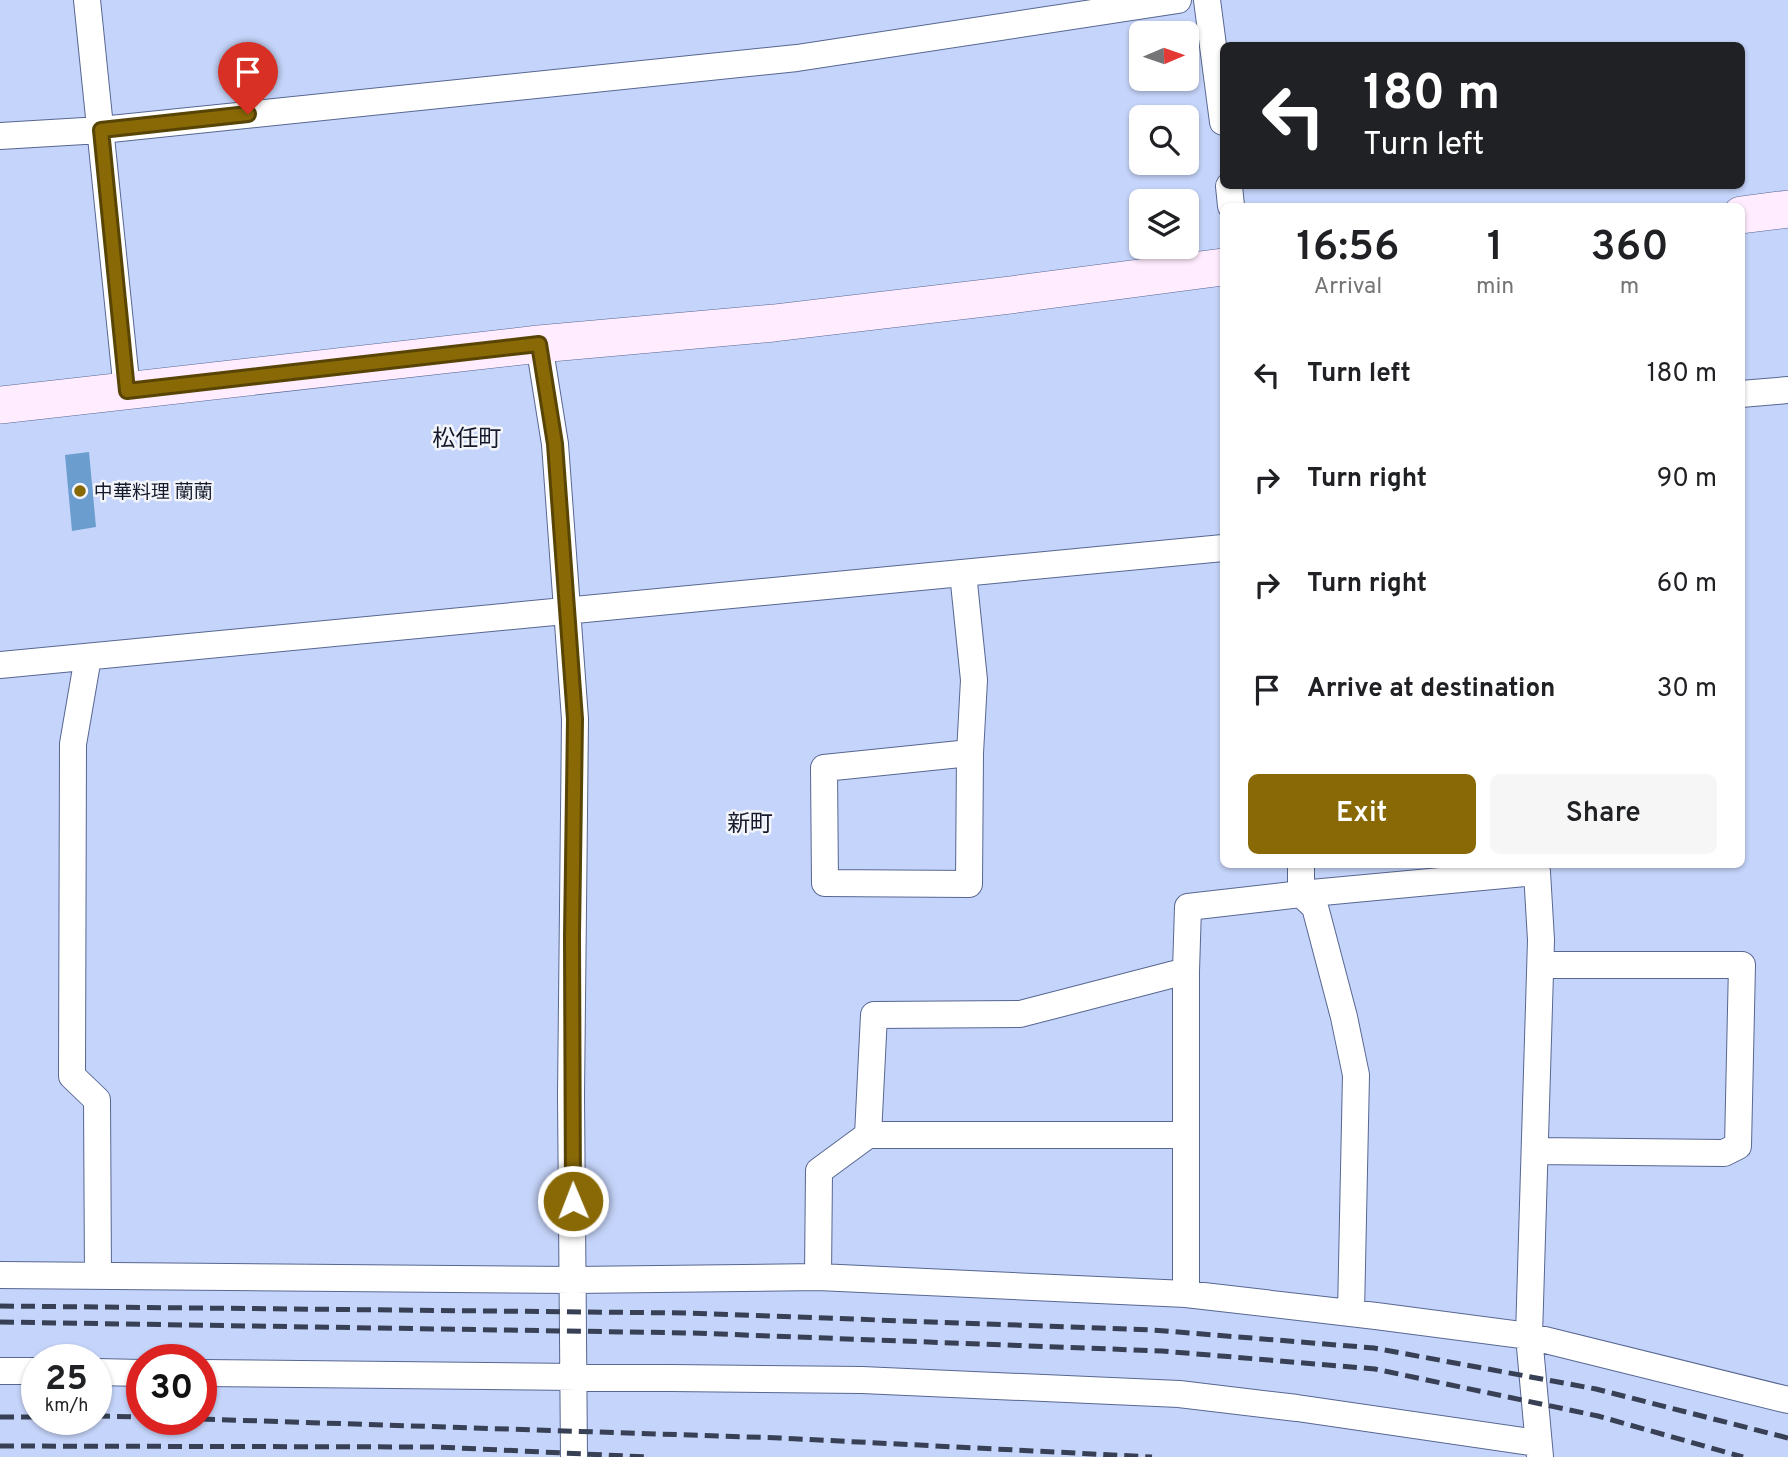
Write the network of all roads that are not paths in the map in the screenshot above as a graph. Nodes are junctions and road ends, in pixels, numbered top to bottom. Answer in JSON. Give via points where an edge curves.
{"nodes":[{"id":1,"x":87,"y":0,"type":"edge"},
{"id":2,"x":1178,"y":0,"type":"edge"},
{"id":3,"x":1207,"y":0,"type":"edge"},
{"id":4,"x":1220,"y":99,"type":"edge"},
{"id":5,"x":101,"y":130,"type":"junction"},
{"id":6,"x":0,"y":136,"type":"edge"},
{"id":7,"x":1788,"y":209,"type":"edge"},
{"id":8,"x":1745,"y":214,"type":"edge"},
{"id":9,"x":1220,"y":267,"type":"edge"},
{"id":10,"x":539,"y":344,"type":"junction"},
{"id":11,"x":1788,"y":390,"type":"edge"},
{"id":12,"x":127,"y":391,"type":"junction"},
{"id":13,"x":1745,"y":394,"type":"edge"},
{"id":14,"x":0,"y":405,"type":"edge"},
{"id":15,"x":1220,"y":548,"type":"edge"},
{"id":16,"x":963,"y":573,"type":"junction"},
{"id":17,"x":568,"y":611,"type":"junction"},
{"id":18,"x":88,"y":657,"type":"junction"},
{"id":19,"x":0,"y":665,"type":"edge"},
{"id":20,"x":970,"y":753,"type":"junction"},
{"id":21,"x":1301,"y":868,"type":"edge"},
{"id":22,"x":1301,"y":894,"type":"junction"},
{"id":23,"x":1541,"y":965,"type":"junction"},
{"id":24,"x":1186,"y":971,"type":"junction"},
{"id":25,"x":868,"y":1135,"type":"junction"},
{"id":26,"x":1186,"y":1135,"type":"junction"},
{"id":27,"x":1536,"y":1151,"type":"junction"},
{"id":28,"x":0,"y":1275,"type":"edge"},
{"id":29,"x":98,"y":1276,"type":"junction"},
{"id":30,"x":818,"y":1278,"type":"junction"},
{"id":31,"x":574,"y":1280,"type":"junction"},
{"id":32,"x":1186,"y":1294,"type":"junction"},
{"id":33,"x":1351,"y":1313,"type":"junction"},
{"id":34,"x":1530,"y":1336,"type":"junction"},
{"id":35,"x":0,"y":1371,"type":"edge"},
{"id":36,"x":21,"y":1371,"type":"edge"},
{"id":37,"x":217,"y":1373,"type":"edge"},
{"id":38,"x":573,"y":1378,"type":"junction"},
{"id":39,"x":1788,"y":1400,"type":"edge"},
{"id":40,"x":1539,"y":1450,"type":"edge"},
{"id":41,"x":574,"y":1457,"type":"edge"}],
"edges":[{"from":1,"to":5,"type":"street"},
{"from":2,"to":5,"type":"street","via":[[797,58]]},
{"from":3,"to":4,"type":"street"},
{"from":5,"to":6,"type":"street"},
{"from":5,"to":12,"type":"street"},
{"from":7,"to":8,"type":"main road"},
{"from":9,"to":10,"type":"main road","via":[[774,323]]},
{"from":10,"to":12,"type":"main road"},
{"from":10,"to":17,"type":"street","via":[[555,444]]},
{"from":11,"to":13,"type":"street"},
{"from":12,"to":14,"type":"main road"},
{"from":15,"to":16,"type":"street"},
{"from":16,"to":17,"type":"street"},
{"from":16,"to":20,"type":"street","via":[[974,680]]},
{"from":17,"to":18,"type":"street"},
{"from":17,"to":31,"type":"street","via":[[575,719]]},
{"from":18,"to":19,"type":"street"},
{"from":18,"to":29,"type":"street","via":[[73,744],[72,1076],[97,1100]]},
{"from":20,"to":20,"type":"street","via":[[969,884],[825,883],[824,768]]},
{"from":21,"to":22,"type":"street"},
{"from":22,"to":23,"type":"street","via":[[1537,872]]},
{"from":22,"to":24,"type":"street","via":[[1188,907]]},
{"from":22,"to":33,"type":"street","via":[[1315,907],[1356,1075]]},
{"from":23,"to":27,"type":"street"},
{"from":23,"to":27,"type":"street","via":[[1742,965],[1739,1118],[1738,1146],[1724,1153]]},
{"from":24,"to":25,"type":"street","via":[[1020,1014],[874,1015]]},
{"from":24,"to":26,"type":"street"},
{"from":25,"to":26,"type":"street"},
{"from":25,"to":30,"type":"street","via":[[819,1171]]},
{"from":26,"to":32,"type":"street"},
{"from":27,"to":34,"type":"street"},
{"from":28,"to":29,"type":"street"},
{"from":29,"to":31,"type":"street"},
{"from":30,"to":31,"type":"street"},
{"from":30,"to":32,"type":"street"},
{"from":31,"to":38,"type":"street"},
{"from":32,"to":33,"type":"street"},
{"from":33,"to":34,"type":"street"},
{"from":34,"to":39,"type":"street"},
{"from":34,"to":40,"type":"street"},
{"from":35,"to":36,"type":"street"},
{"from":37,"to":38,"type":"street"},
{"from":38,"to":40,"type":"street","via":[[862,1380],[1179,1394],[1297,1408]]},
{"from":38,"to":41,"type":"street"}]}
